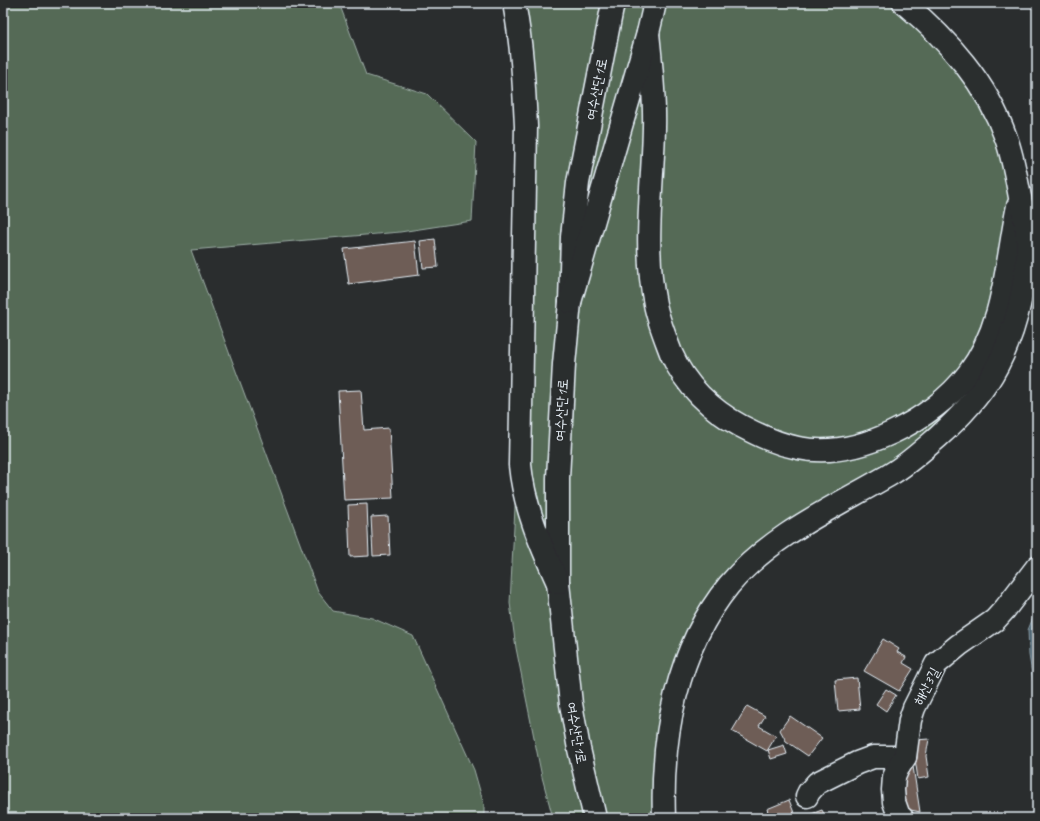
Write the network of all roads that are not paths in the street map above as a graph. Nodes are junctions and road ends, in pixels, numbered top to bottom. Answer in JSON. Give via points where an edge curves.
{"nodes":[{"id":1,"x":514,"y":3,"type":"edge"},
{"id":2,"x":613,"y":3,"type":"edge"},
{"id":3,"x":655,"y":3,"type":"edge"},
{"id":4,"x":904,"y":3,"type":"edge"},
{"id":5,"x":648,"y":32,"type":"junction"},
{"id":6,"x":1020,"y":199,"type":"junction"},
{"id":7,"x":570,"y":302,"type":"junction"},
{"id":8,"x":1037,"y":567,"type":"edge"},
{"id":9,"x":558,"y":583,"type":"junction"},
{"id":10,"x":905,"y":758,"type":"junction"},
{"id":11,"x":807,"y":796,"type":"dead end"},
{"id":12,"x":595,"y":818,"type":"edge"},
{"id":13,"x":664,"y":818,"type":"edge"},
{"id":14,"x":902,"y":818,"type":"edge"}],
"edges":[{"from":1,"to":9,"type":"main road","via":[[524,75],[526,126],[520,465],[529,513]]},
{"from":2,"to":7,"type":"main road","name":"여수산단1로","via":[[578,183],[572,237]]},
{"from":3,"to":5,"type":"main road"},
{"from":4,"to":6,"type":"main road","via":[[945,41],[985,92],[1006,136]]},
{"from":5,"to":6,"type":"main road","via":[[654,124],[649,232],[655,305],[671,352],[685,378],[701,397],[720,413],[762,438],[800,448],[836,449],[856,446],[901,429],[954,389],[968,375],[991,330],[1003,293]]},
{"from":5,"to":7,"type":"main road"},
{"from":6,"to":13,"type":"main road","via":[[1028,237],[1027,265],[1013,328],[996,368],[959,418],[924,449],[893,473],[781,538],[729,585],[705,622],[688,658],[674,700],[663,790]]},
{"from":7,"to":9,"type":"main road","name":"여수산단1로","via":[[560,422]]},
{"from":8,"to":10,"type":"main road","name":"해산3길","via":[[995,620],[936,664],[910,720]]},
{"from":9,"to":12,"type":"main road","name":"여수산단1로","via":[[571,704]]},
{"from":10,"to":11,"type":"main road","via":[[873,757],[857,762],[817,783]]},
{"from":10,"to":14,"type":"main road","name":"해산3길","via":[[894,777],[893,790],[897,812]]}]}
